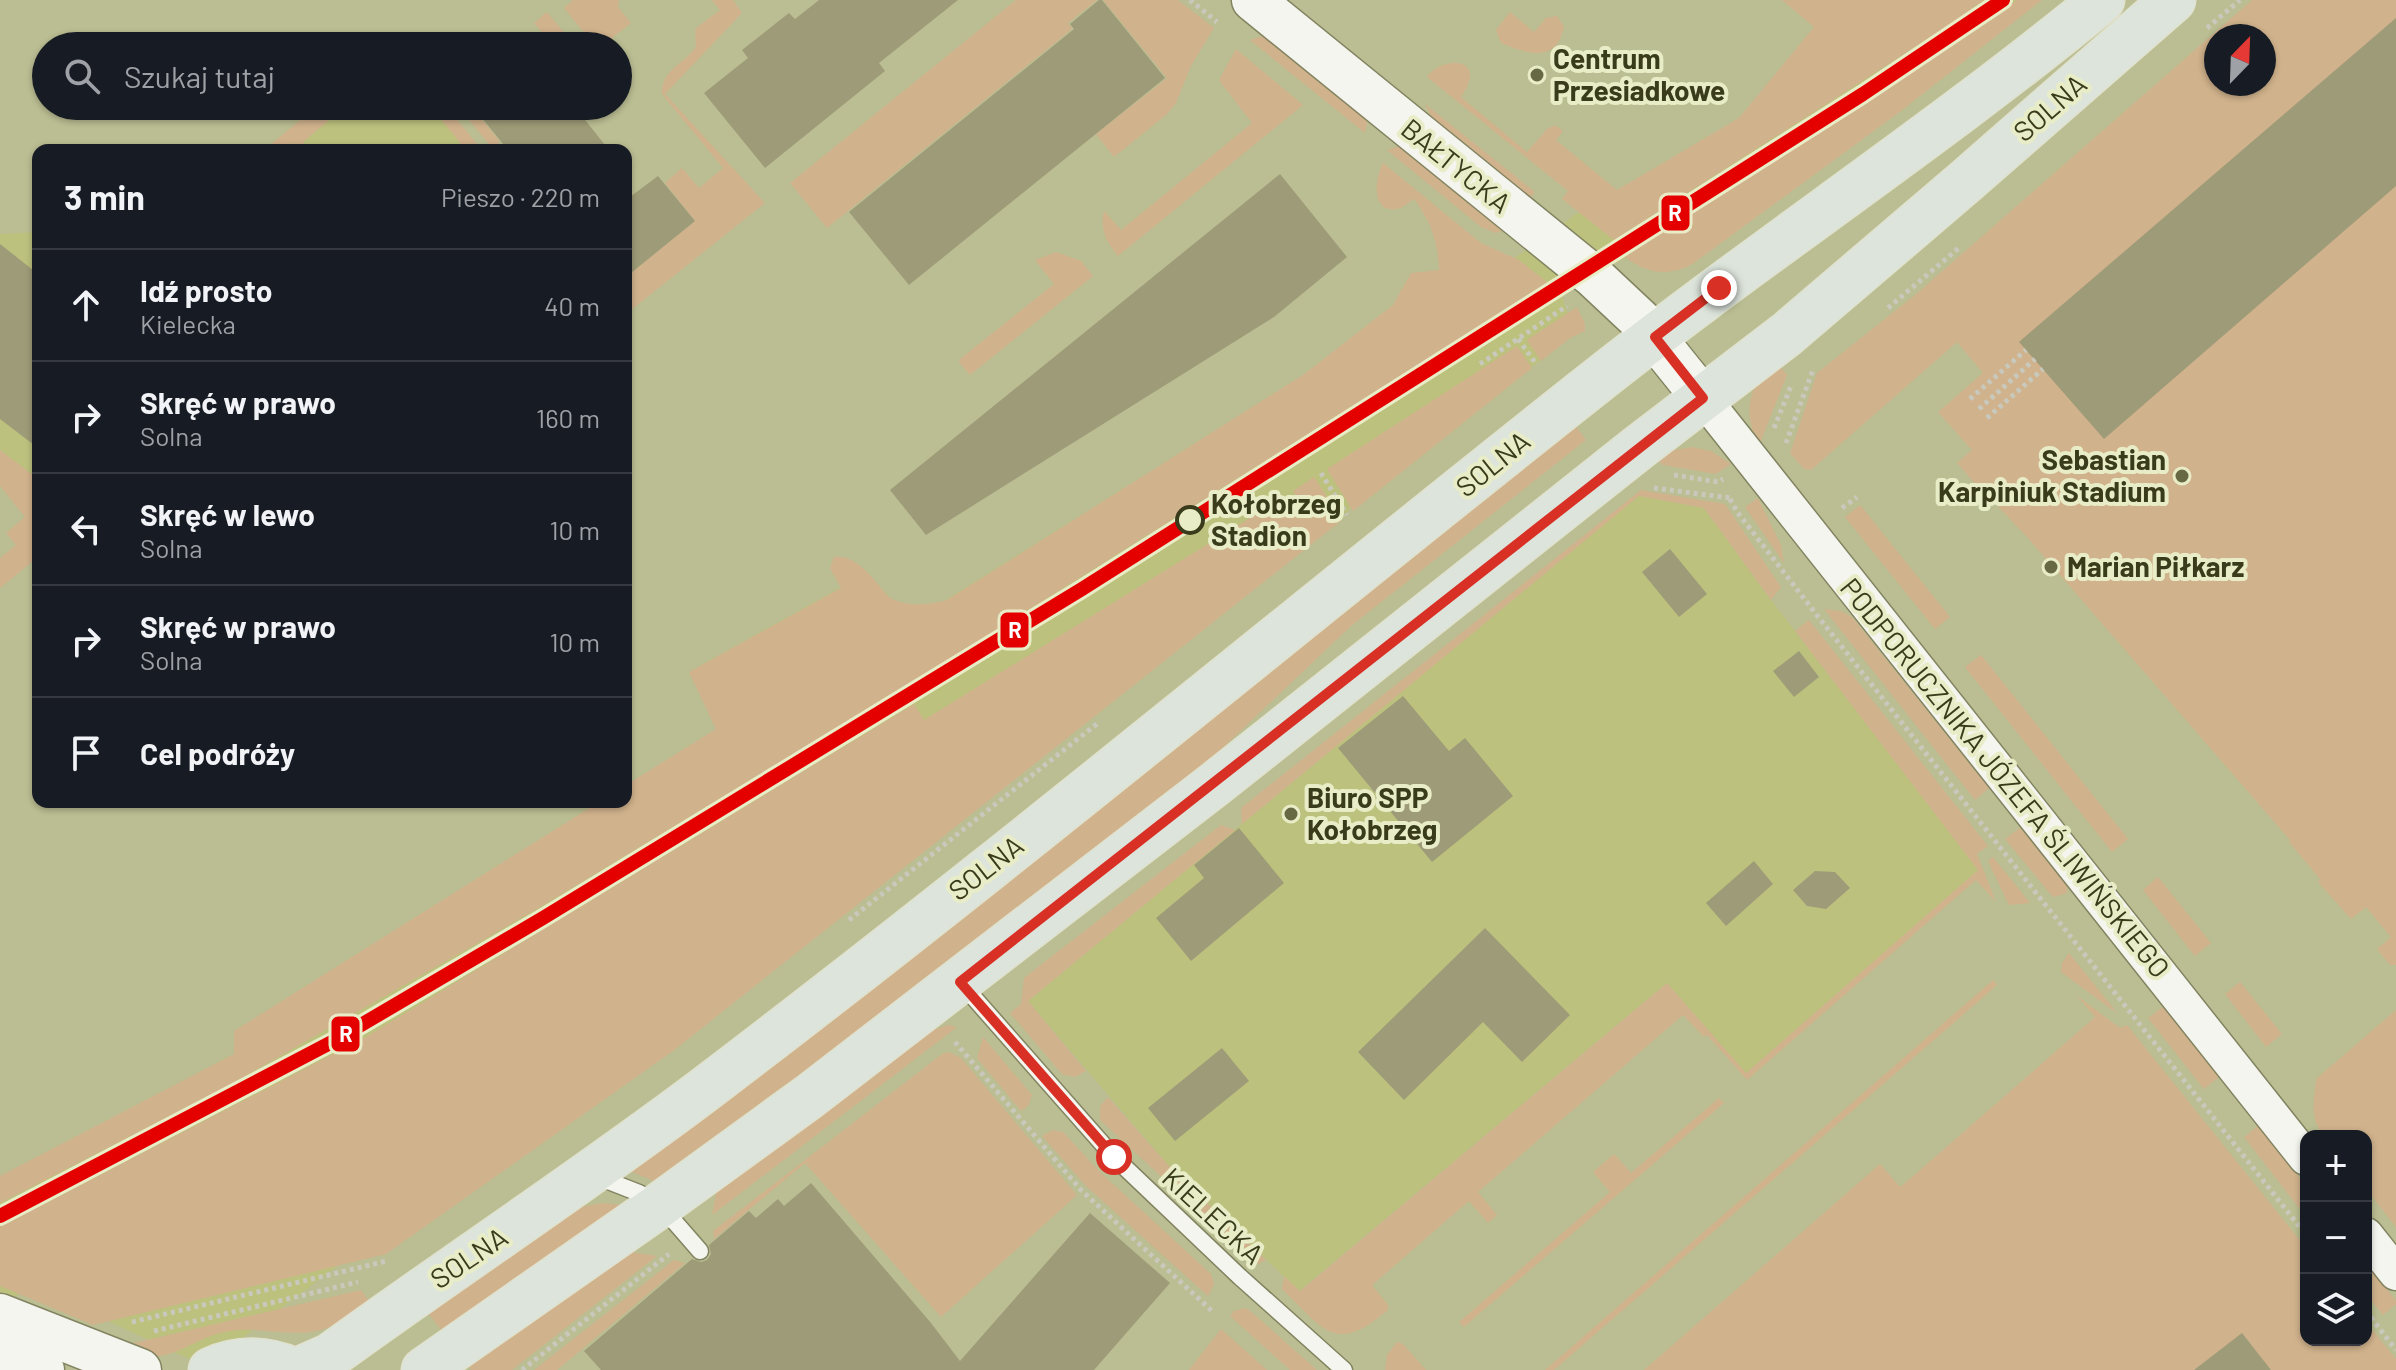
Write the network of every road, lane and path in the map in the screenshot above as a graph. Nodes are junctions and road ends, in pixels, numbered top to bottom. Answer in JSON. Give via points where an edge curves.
{"nodes":[{"id":1,"x":1253,"y":0,"type":"edge"},
{"id":2,"x":2102,"y":0,"type":"edge"},
{"id":3,"x":2173,"y":0,"type":"edge"},
{"id":4,"x":1571,"y":303,"type":"dead end"},
{"id":5,"x":1655,"y":337,"type":"junction"},
{"id":6,"x":1518,"y":339,"type":"junction"},
{"id":7,"x":2026,"y":350,"type":"dead end"},
{"id":8,"x":2035,"y":359,"type":"dead end"},
{"id":9,"x":1480,"y":364,"type":"dead end"},
{"id":10,"x":1541,"y":366,"type":"dead end"},
{"id":11,"x":2043,"y":369,"type":"dead end"},
{"id":12,"x":1803,"y":376,"type":"dead end"},
{"id":13,"x":1793,"y":381,"type":"dead end"},
{"id":14,"x":1703,"y":398,"type":"junction"},
{"id":15,"x":1970,"y":399,"type":"dead end"},
{"id":16,"x":1979,"y":409,"type":"dead end"},
{"id":17,"x":1987,"y":418,"type":"dead end"},
{"id":18,"x":1771,"y":435,"type":"dead end"},
{"id":19,"x":1783,"y":450,"type":"dead end"},
{"id":20,"x":1321,"y":473,"type":"dead end"},
{"id":21,"x":1661,"y":473,"type":"dead end"},
{"id":22,"x":1727,"y":476,"type":"dead end"},
{"id":23,"x":1646,"y":487,"type":"dead end"},
{"id":24,"x":1740,"y":493,"type":"dead end"},
{"id":25,"x":1857,"y":497,"type":"dead end"},
{"id":26,"x":1730,"y":499,"type":"junction"},
{"id":27,"x":1842,"y":508,"type":"dead end"},
{"id":28,"x":1347,"y":515,"type":"dead end"},
{"id":29,"x":1106,"y":716,"type":"dead end"},
{"id":30,"x":849,"y":920,"type":"dead end"},
{"id":31,"x":960,"y":982,"type":"junction"},
{"id":32,"x":955,"y":1042,"type":"dead end"},
{"id":33,"x":2300,"y":1150,"type":"edge"},
{"id":34,"x":590,"y":1174,"type":"junction"},
{"id":35,"x":660,"y":1205,"type":"junction"},
{"id":36,"x":2300,"y":1227,"type":"edge"},
{"id":37,"x":2372,"y":1243,"type":"edge"},
{"id":38,"x":700,"y":1251,"type":"dead end"},
{"id":39,"x":391,"y":1260,"type":"dead end"},
{"id":40,"x":2396,"y":1273,"type":"edge"},
{"id":41,"x":364,"y":1281,"type":"dead end"},
{"id":42,"x":1212,"y":1311,"type":"dead end"},
{"id":43,"x":0,"y":1315,"type":"edge"},
{"id":44,"x":2372,"y":1319,"type":"edge"},
{"id":45,"x":130,"y":1323,"type":"dead end"},
{"id":46,"x":0,"y":1347,"type":"edge"},
{"id":47,"x":2396,"y":1350,"type":"edge"},
{"id":48,"x":141,"y":1352,"type":"edge"},
{"id":49,"x":43,"y":1370,"type":"edge"},
{"id":50,"x":211,"y":1370,"type":"edge"},
{"id":51,"x":296,"y":1370,"type":"edge"},
{"id":52,"x":424,"y":1370,"type":"edge"},
{"id":53,"x":1344,"y":1370,"type":"edge"}],
"edges":[{"from":1,"to":5,"type":"street","name":"BAŁTYCKA","via":[[1593,276]]},
{"from":2,"to":5,"type":"main road","name":"SOLNA"},
{"from":3,"to":14,"type":"main road","name":"SOLNA","via":[[1852,279]]},
{"from":4,"to":6,"type":"path"},
{"from":5,"to":14,"type":"street"},
{"from":5,"to":34,"type":"main road","name":"SOLNA","via":[[772,1038]]},
{"from":6,"to":9,"type":"path"},
{"from":6,"to":10,"type":"path"},
{"from":7,"to":15,"type":"path"},
{"from":8,"to":16,"type":"path"},
{"from":11,"to":17,"type":"path"},
{"from":12,"to":19,"type":"path","via":[[1808,381]]},
{"from":13,"to":18,"type":"path"},
{"from":14,"to":31,"type":"main road","name":"SOLNA"},
{"from":14,"to":33,"type":"street","name":"PODPORUCZNIKA JÓZEFA ŚLIWIŃSKIEGO"},
{"from":20,"to":28,"type":"path"},
{"from":21,"to":22,"type":"path","via":[[1718,482]]},
{"from":23,"to":26,"type":"path"},
{"from":24,"to":26,"type":"path"},
{"from":25,"to":27,"type":"path"},
{"from":26,"to":36,"type":"path"},
{"from":29,"to":30,"type":"path"},
{"from":31,"to":35,"type":"main road","name":"SOLNA"},
{"from":31,"to":53,"type":"lane","name":"KIELECKA","via":[[1114,1157]]},
{"from":32,"to":42,"type":"path","via":[[1081,1190]]},
{"from":34,"to":35,"type":"lane"},
{"from":34,"to":51,"type":"main road","name":"SOLNA","via":[[330,1356]]},
{"from":35,"to":38,"type":"lane"},
{"from":35,"to":52,"type":"main road","name":"SOLNA"},
{"from":37,"to":40,"type":"street"},
{"from":39,"to":45,"type":"path"},
{"from":41,"to":48,"type":"path"},
{"from":43,"to":48,"type":"street"},
{"from":44,"to":47,"type":"path"},
{"from":46,"to":49,"type":"street"},
{"from":50,"to":51,"type":"main road","via":[[253,1360]]}]}
